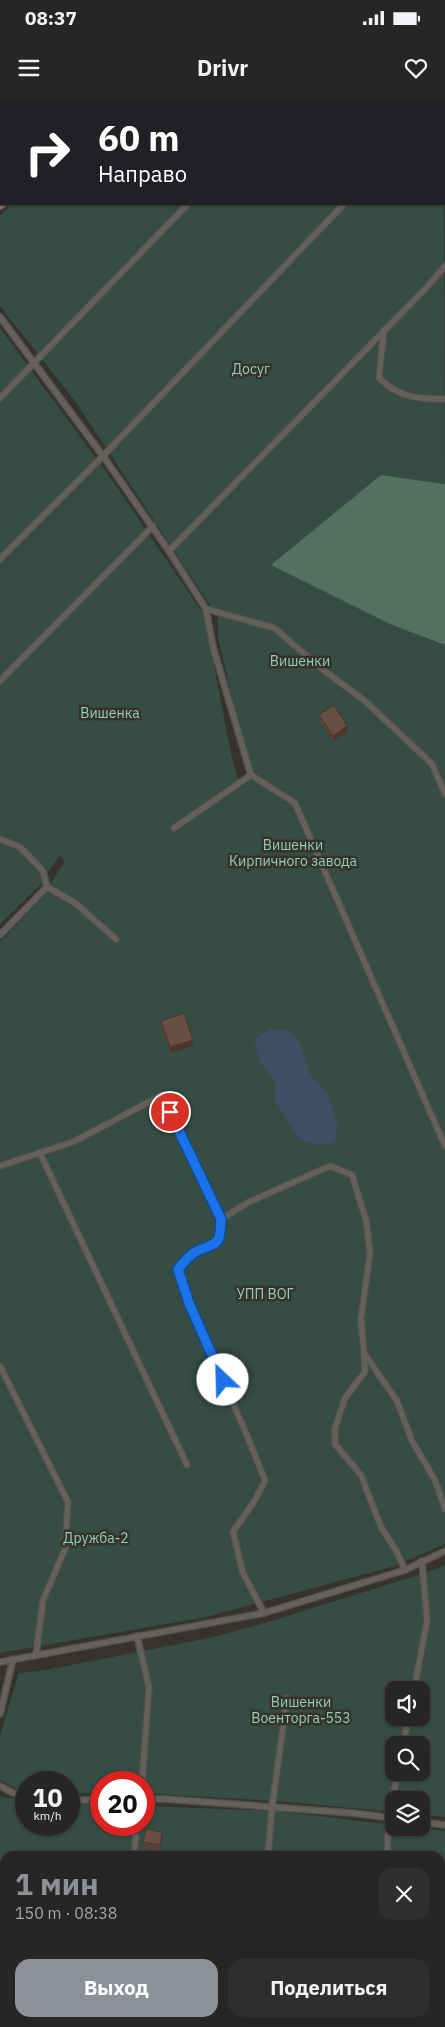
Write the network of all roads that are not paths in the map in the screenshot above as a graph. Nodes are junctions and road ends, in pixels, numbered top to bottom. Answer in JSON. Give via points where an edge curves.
{"nodes":[{"id":1,"x":187,"y":205,"type":"edge"},
{"id":2,"x":343,"y":205,"type":"edge"},
{"id":3,"x":445,"y":266,"type":"edge"},
{"id":4,"x":0,"y":317,"type":"edge"},
{"id":5,"x":384,"y":330,"type":"junction"},
{"id":6,"x":33,"y":363,"type":"junction"},
{"id":7,"x":0,"y":398,"type":"edge"},
{"id":8,"x":445,"y":399,"type":"edge"},
{"id":9,"x":103,"y":456,"type":"junction"},
{"id":10,"x":153,"y":526,"type":"junction"},
{"id":11,"x":169,"y":551,"type":"junction"},
{"id":12,"x":0,"y":559,"type":"edge"},
{"id":13,"x":206,"y":609,"type":"junction"},
{"id":14,"x":0,"y":681,"type":"edge"},
{"id":15,"x":250,"y":775,"type":"junction"},
{"id":16,"x":445,"y":794,"type":"edge"},
{"id":17,"x":174,"y":828,"type":"dead end"},
{"id":18,"x":0,"y":839,"type":"edge"},
{"id":19,"x":47,"y":887,"type":"junction"},
{"id":20,"x":0,"y":935,"type":"edge"},
{"id":21,"x":116,"y":939,"type":"dead end"},
{"id":22,"x":445,"y":1146,"type":"edge"},
{"id":23,"x":40,"y":1153,"type":"junction"},
{"id":24,"x":0,"y":1166,"type":"edge"},
{"id":25,"x":221,"y":1219,"type":"junction"},
{"id":26,"x":364,"y":1353,"type":"junction"},
{"id":27,"x":0,"y":1366,"type":"edge"},
{"id":28,"x":187,"y":1465,"type":"dead end"},
{"id":29,"x":445,"y":1510,"type":"edge"},
{"id":30,"x":445,"y":1550,"type":"edge"},
{"id":31,"x":422,"y":1561,"type":"junction"},
{"id":32,"x":405,"y":1570,"type":"junction"},
{"id":33,"x":264,"y":1613,"type":"junction"},
{"id":34,"x":138,"y":1636,"type":"junction"},
{"id":35,"x":36,"y":1655,"type":"junction"},
{"id":36,"x":13,"y":1659,"type":"junction"},
{"id":37,"x":0,"y":1662,"type":"edge"},
{"id":38,"x":416,"y":1681,"type":"edge"},
{"id":39,"x":287,"y":1698,"type":"dead end"},
{"id":40,"x":0,"y":1714,"type":"edge"},
{"id":41,"x":143,"y":1771,"type":"edge"},
{"id":42,"x":0,"y":1786,"type":"edge"},
{"id":43,"x":15,"y":1794,"type":"edge"},
{"id":44,"x":155,"y":1799,"type":"edge"},
{"id":45,"x":272,"y":1807,"type":"junction"},
{"id":46,"x":385,"y":1817,"type":"edge"},
{"id":47,"x":430,"y":1823,"type":"edge"},
{"id":48,"x":445,"y":1824,"type":"edge"},
{"id":49,"x":136,"y":1836,"type":"edge"},
{"id":50,"x":390,"y":1836,"type":"edge"},
{"id":51,"x":134,"y":1851,"type":"edge"},
{"id":52,"x":268,"y":1851,"type":"edge"},
{"id":53,"x":388,"y":1851,"type":"edge"}],
"edges":[{"from":1,"to":6,"type":"lane"},
{"from":2,"to":9,"type":"lane"},
{"from":3,"to":5,"type":"lane"},
{"from":4,"to":6,"type":"lane"},
{"from":5,"to":8,"type":"lane","via":[[379,378],[390,389],[418,398]]},
{"from":5,"to":11,"type":"lane"},
{"from":6,"to":7,"type":"lane"},
{"from":6,"to":9,"type":"lane"},
{"from":9,"to":10,"type":"lane"},
{"from":9,"to":12,"type":"lane"},
{"from":10,"to":11,"type":"lane"},
{"from":10,"to":14,"type":"lane"},
{"from":11,"to":13,"type":"lane"},
{"from":13,"to":15,"type":"lane"},
{"from":13,"to":16,"type":"lane","via":[[274,628],[365,701],[432,764]]},
{"from":15,"to":17,"type":"lane"},
{"from":15,"to":22,"type":"lane","via":[[295,803]]},
{"from":18,"to":19,"type":"lane","via":[[20,847],[43,871]]},
{"from":19,"to":20,"type":"lane"},
{"from":19,"to":21,"type":"lane","via":[[75,904]]},
{"from":23,"to":24,"type":"lane"},
{"from":23,"to":25,"type":"lane","via":[[72,1142],[162,1095]]},
{"from":23,"to":28,"type":"lane"},
{"from":25,"to":26,"type":"lane","via":[[249,1202],[330,1166],[352,1175],[366,1220],[370,1253],[361,1319]]},
{"from":25,"to":33,"type":"lane","via":[[220,1238],[214,1245],[193,1253],[178,1269],[189,1303],[265,1481],[233,1532],[243,1573]]},
{"from":26,"to":29,"type":"lane","via":[[397,1401]]},
{"from":26,"to":32,"type":"lane","via":[[365,1372],[345,1398],[335,1444],[361,1475],[381,1527]]},
{"from":27,"to":35,"type":"lane","via":[[68,1502],[65,1549],[43,1600]]},
{"from":30,"to":31,"type":"lane"},
{"from":31,"to":32,"type":"lane"},
{"from":31,"to":38,"type":"lane","via":[[427,1621]]},
{"from":32,"to":33,"type":"lane"},
{"from":33,"to":34,"type":"lane"},
{"from":34,"to":35,"type":"lane"},
{"from":34,"to":41,"type":"lane","via":[[149,1687]]},
{"from":35,"to":36,"type":"lane"},
{"from":36,"to":37,"type":"lane"},
{"from":36,"to":40,"type":"lane"},
{"from":39,"to":45,"type":"lane"},
{"from":42,"to":43,"type":"lane"},
{"from":44,"to":45,"type":"lane"},
{"from":45,"to":46,"type":"lane"},
{"from":45,"to":52,"type":"lane"},
{"from":47,"to":48,"type":"lane"},
{"from":49,"to":51,"type":"lane"},
{"from":50,"to":53,"type":"lane"}]}
